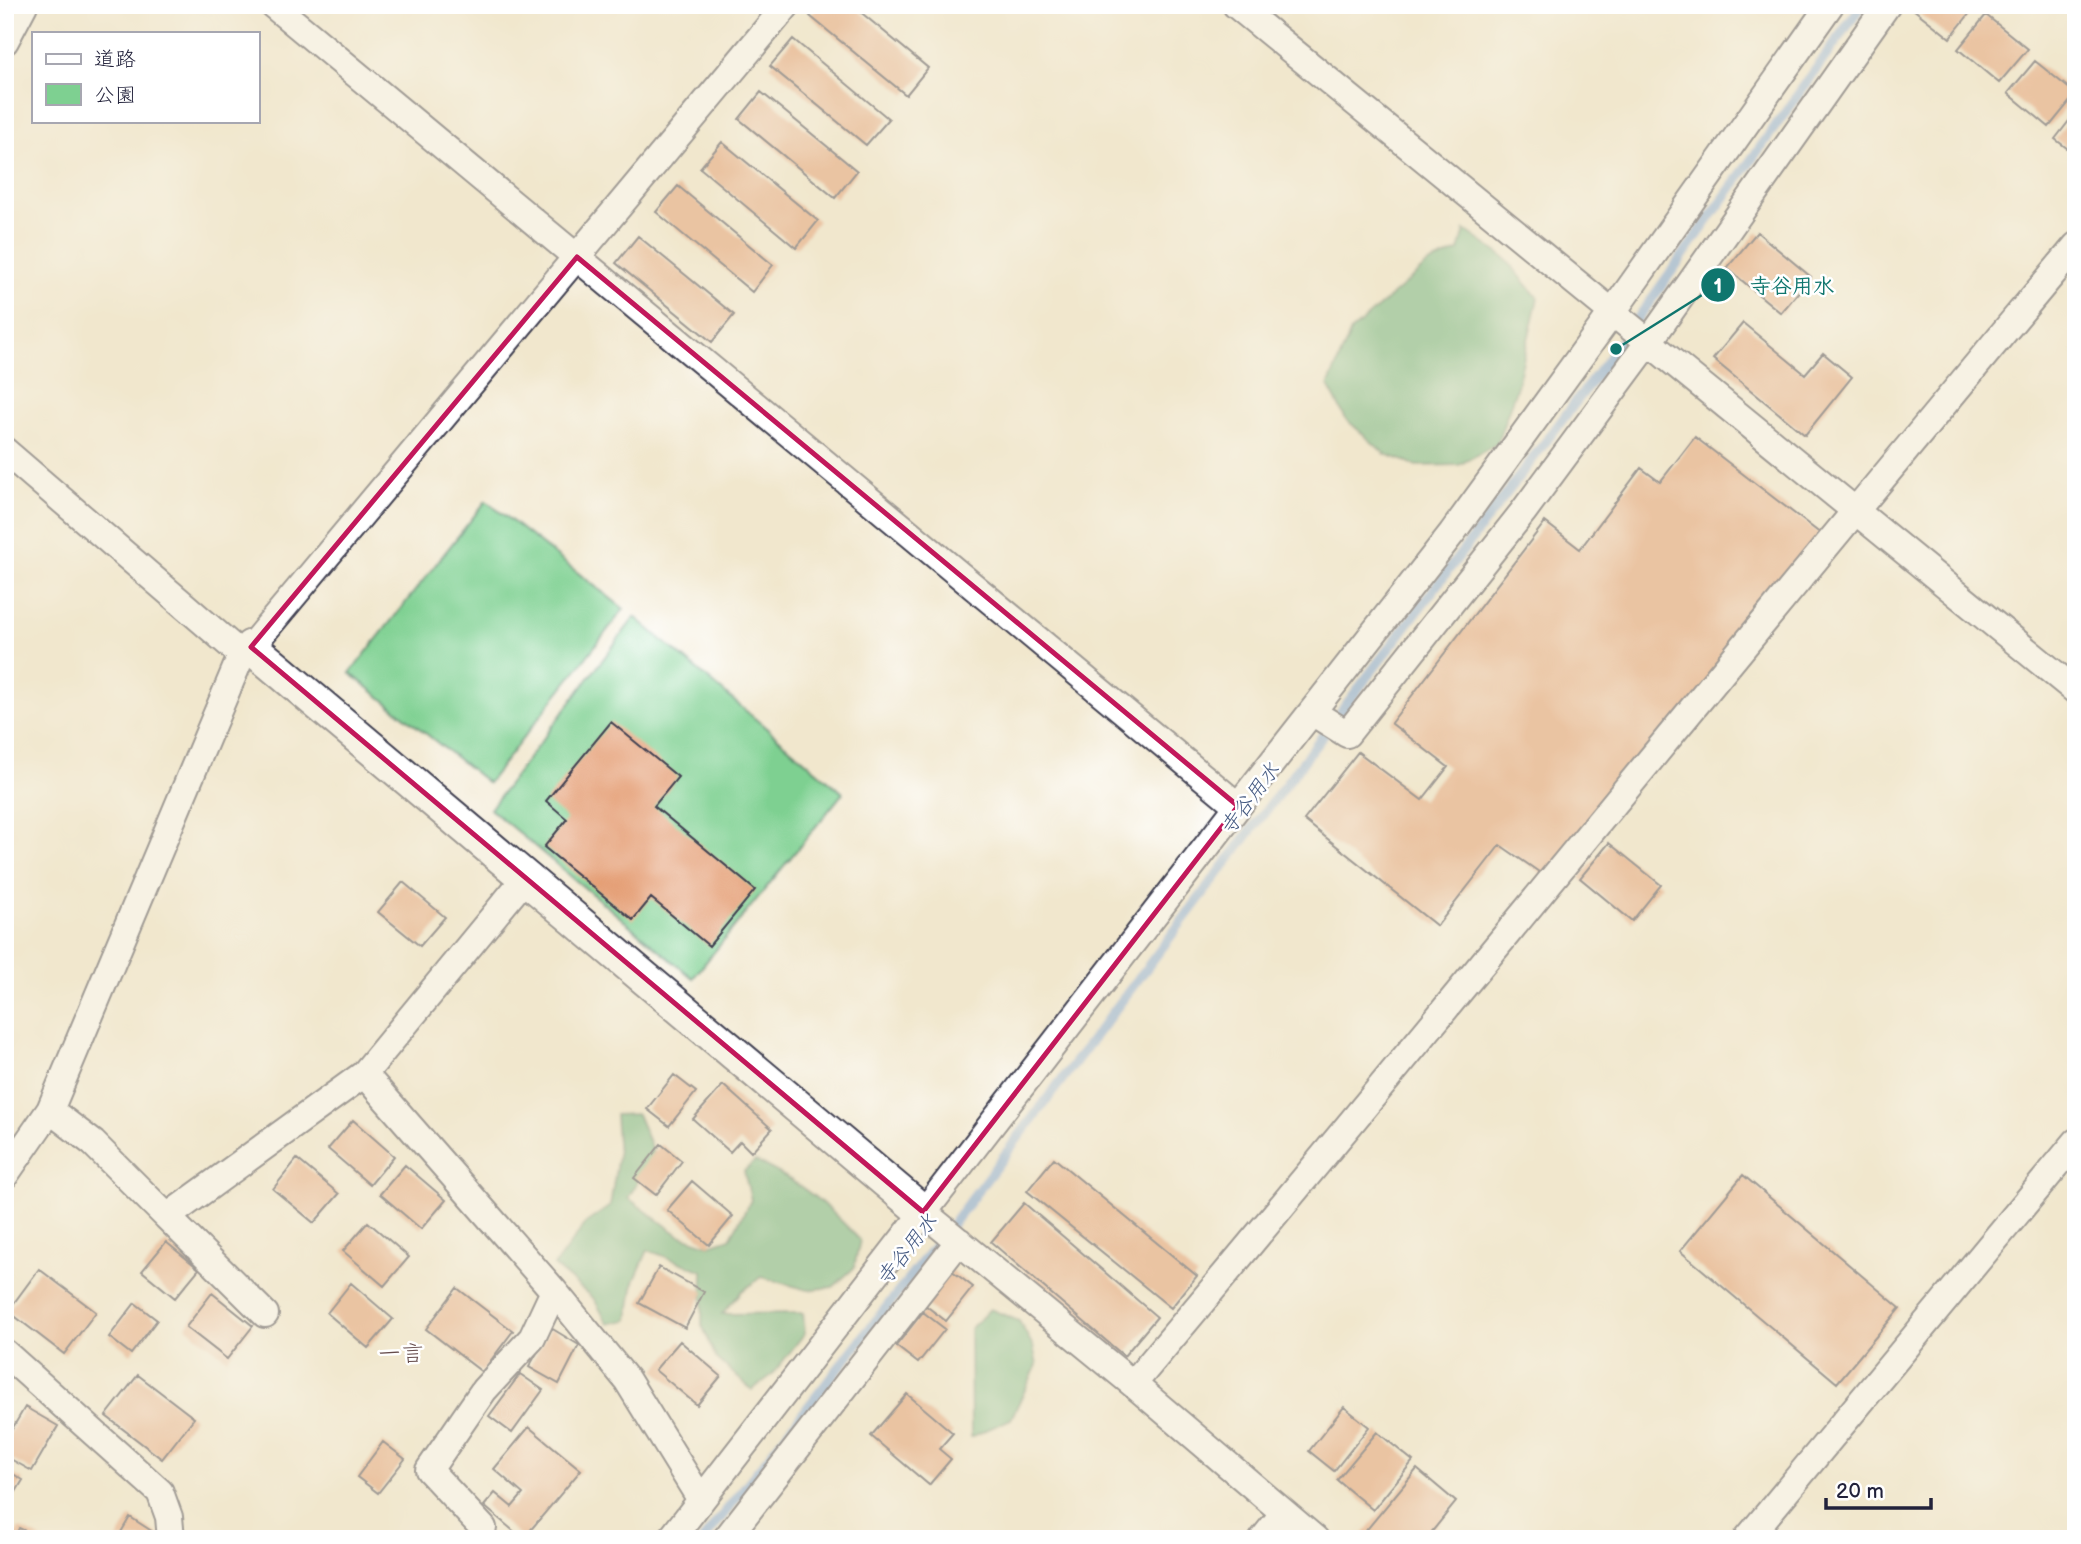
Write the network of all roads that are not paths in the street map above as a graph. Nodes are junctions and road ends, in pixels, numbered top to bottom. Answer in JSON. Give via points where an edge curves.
{"nodes":[{"id":1,"x":24,"y":5,"type":"edge"},
{"id":2,"x":273,"y":5,"type":"edge"},
{"id":3,"x":787,"y":5,"type":"edge"},
{"id":4,"x":1236,"y":5,"type":"edge"},
{"id":5,"x":1830,"y":5,"type":"edge"},
{"id":6,"x":1887,"y":5,"type":"edge"},
{"id":7,"x":5,"y":40,"type":"edge"},
{"id":8,"x":2076,"y":246,"type":"edge"},
{"id":9,"x":577,"y":257,"type":"junction"},
{"id":10,"x":1612,"y":313,"type":"junction"},
{"id":11,"x":1648,"y":343,"type":"junction"},
{"id":12,"x":5,"y":451,"type":"edge"},
{"id":13,"x":1854,"y":510,"type":"junction"},
{"id":14,"x":247,"y":652,"type":"junction"},
{"id":15,"x":2076,"y":691,"type":"edge"},
{"id":16,"x":1311,"y":712,"type":"junction"},
{"id":17,"x":1238,"y":806,"type":"junction"},
{"id":18,"x":526,"y":877,"type":"junction"},
{"id":19,"x":364,"y":1074,"type":"junction"},
{"id":20,"x":50,"y":1110,"type":"junction"},
{"id":21,"x":2076,"y":1142,"type":"edge"},
{"id":22,"x":5,"y":1175,"type":"edge"},
{"id":23,"x":923,"y":1212,"type":"junction"},
{"id":24,"x":167,"y":1217,"type":"junction"},
{"id":25,"x":959,"y":1241,"type":"junction"},
{"id":26,"x":554,"y":1291,"type":"junction"},
{"id":27,"x":265,"y":1314,"type":"dead end"},
{"id":28,"x":5,"y":1353,"type":"edge"},
{"id":29,"x":1133,"y":1384,"type":"junction"},
{"id":30,"x":701,"y":1500,"type":"junction"},
{"id":31,"x":1283,"y":1514,"type":"junction"},
{"id":32,"x":482,"y":1528,"type":"dead end"},
{"id":33,"x":171,"y":1539,"type":"edge"},
{"id":34,"x":671,"y":1539,"type":"edge"},
{"id":35,"x":726,"y":1539,"type":"edge"},
{"id":36,"x":1263,"y":1539,"type":"edge"},
{"id":37,"x":1315,"y":1539,"type":"edge"},
{"id":38,"x":1747,"y":1539,"type":"edge"}],
"edges":[{"from":1,"to":7,"type":"street"},
{"from":2,"to":9,"type":"street"},
{"from":3,"to":9,"type":"street"},
{"from":4,"to":10,"type":"street"},
{"from":5,"to":10,"type":"street"},
{"from":6,"to":11,"type":"street"},
{"from":8,"to":13,"type":"street"},
{"from":9,"to":14,"type":"street"},
{"from":9,"to":17,"type":"street"},
{"from":10,"to":11,"type":"street"},
{"from":10,"to":16,"type":"street","via":[[1452,533]]},
{"from":11,"to":13,"type":"street"},
{"from":11,"to":16,"type":"street","via":[[1523,512],[1347,734]]},
{"from":12,"to":14,"type":"street"},
{"from":13,"to":15,"type":"street"},
{"from":13,"to":29,"type":"street"},
{"from":14,"to":18,"type":"street"},
{"from":14,"to":20,"type":"street","via":[[239,661]]},
{"from":16,"to":17,"type":"street"},
{"from":17,"to":23,"type":"street"},
{"from":18,"to":19,"type":"street"},
{"from":18,"to":23,"type":"street"},
{"from":19,"to":24,"type":"street"},
{"from":19,"to":26,"type":"street"},
{"from":20,"to":22,"type":"street"},
{"from":20,"to":24,"type":"street","via":[[93,1143]]},
{"from":21,"to":38,"type":"street"},
{"from":23,"to":25,"type":"street"},
{"from":23,"to":30,"type":"street"},
{"from":24,"to":27,"type":"street"},
{"from":25,"to":29,"type":"street"},
{"from":25,"to":35,"type":"street"},
{"from":26,"to":30,"type":"street","via":[[627,1380]]},
{"from":26,"to":32,"type":"street","via":[[532,1338],[484,1390],[429,1471]]},
{"from":28,"to":33,"type":"street","via":[[160,1492]]},
{"from":29,"to":31,"type":"street"},
{"from":30,"to":34,"type":"street"},
{"from":31,"to":36,"type":"street"},
{"from":31,"to":37,"type":"street"}]}
